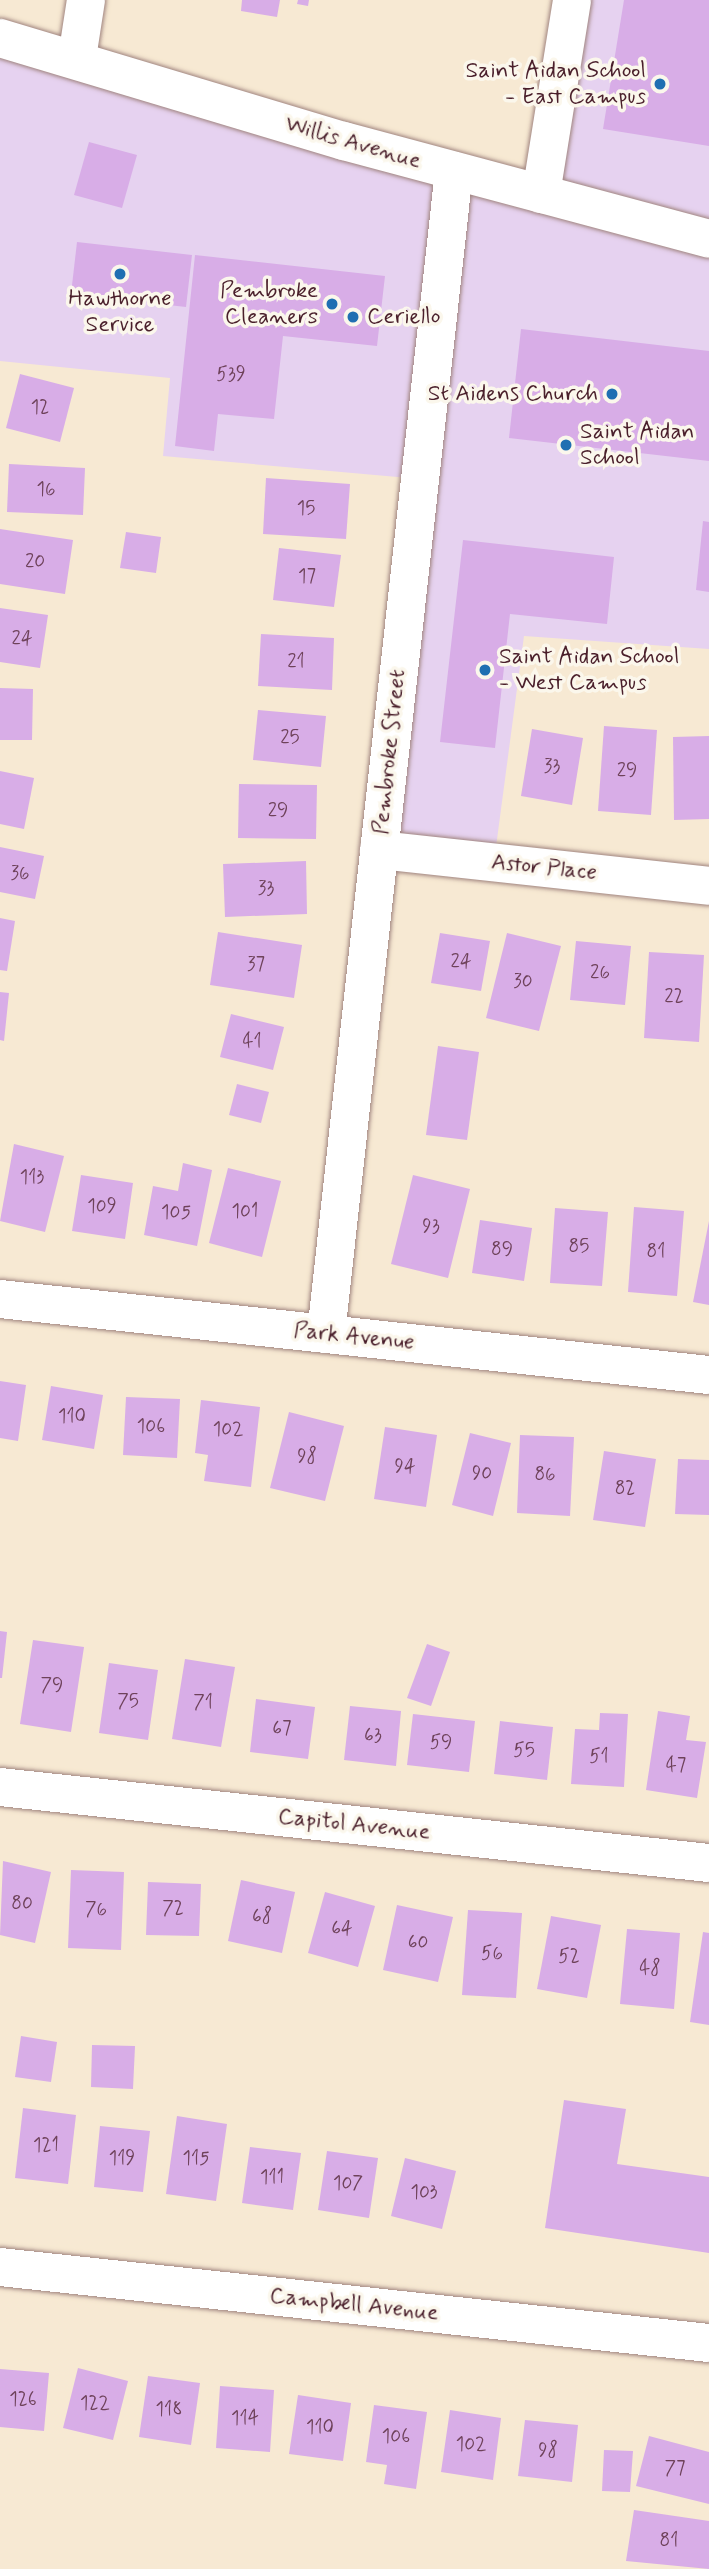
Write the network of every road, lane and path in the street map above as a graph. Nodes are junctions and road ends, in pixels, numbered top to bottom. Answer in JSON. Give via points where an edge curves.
{"nodes":[{"id":1,"x":86,"y":0,"type":"edge"},
{"id":2,"x":572,"y":0,"type":"edge"},
{"id":3,"x":0,"y":38,"type":"edge"},
{"id":4,"x":77,"y":58,"type":"junction"},
{"id":5,"x":454,"y":171,"type":"junction"},
{"id":6,"x":541,"y":194,"type":"junction"},
{"id":7,"x":709,"y":239,"type":"edge"},
{"id":8,"x":379,"y":850,"type":"junction"},
{"id":9,"x":709,"y":886,"type":"edge"},
{"id":10,"x":0,"y":1299,"type":"edge"},
{"id":11,"x":326,"y":1334,"type":"junction"},
{"id":12,"x":709,"y":1375,"type":"edge"},
{"id":13,"x":0,"y":1787,"type":"edge"},
{"id":14,"x":709,"y":1863,"type":"edge"},
{"id":15,"x":0,"y":2267,"type":"edge"},
{"id":16,"x":709,"y":2343,"type":"edge"}],
"edges":[{"from":1,"to":4,"type":"street"},
{"from":2,"to":6,"type":"street"},
{"from":3,"to":4,"type":"street","name":"Willis Avenue"},
{"from":4,"to":5,"type":"street","name":"Willis Avenue"},
{"from":5,"to":6,"type":"street","name":"Willis Avenue"},
{"from":5,"to":8,"type":"street","name":"Pembroke Street"},
{"from":6,"to":7,"type":"street","name":"Willis Avenue"},
{"from":8,"to":9,"type":"street","name":"Astor Place"},
{"from":8,"to":11,"type":"street","name":"Pembroke Street"},
{"from":10,"to":11,"type":"street","name":"Park Avenue"},
{"from":11,"to":12,"type":"street","name":"Park Avenue"},
{"from":13,"to":14,"type":"street","name":"Capitol Avenue"},
{"from":15,"to":16,"type":"street","name":"Campbell Avenue"}]}
